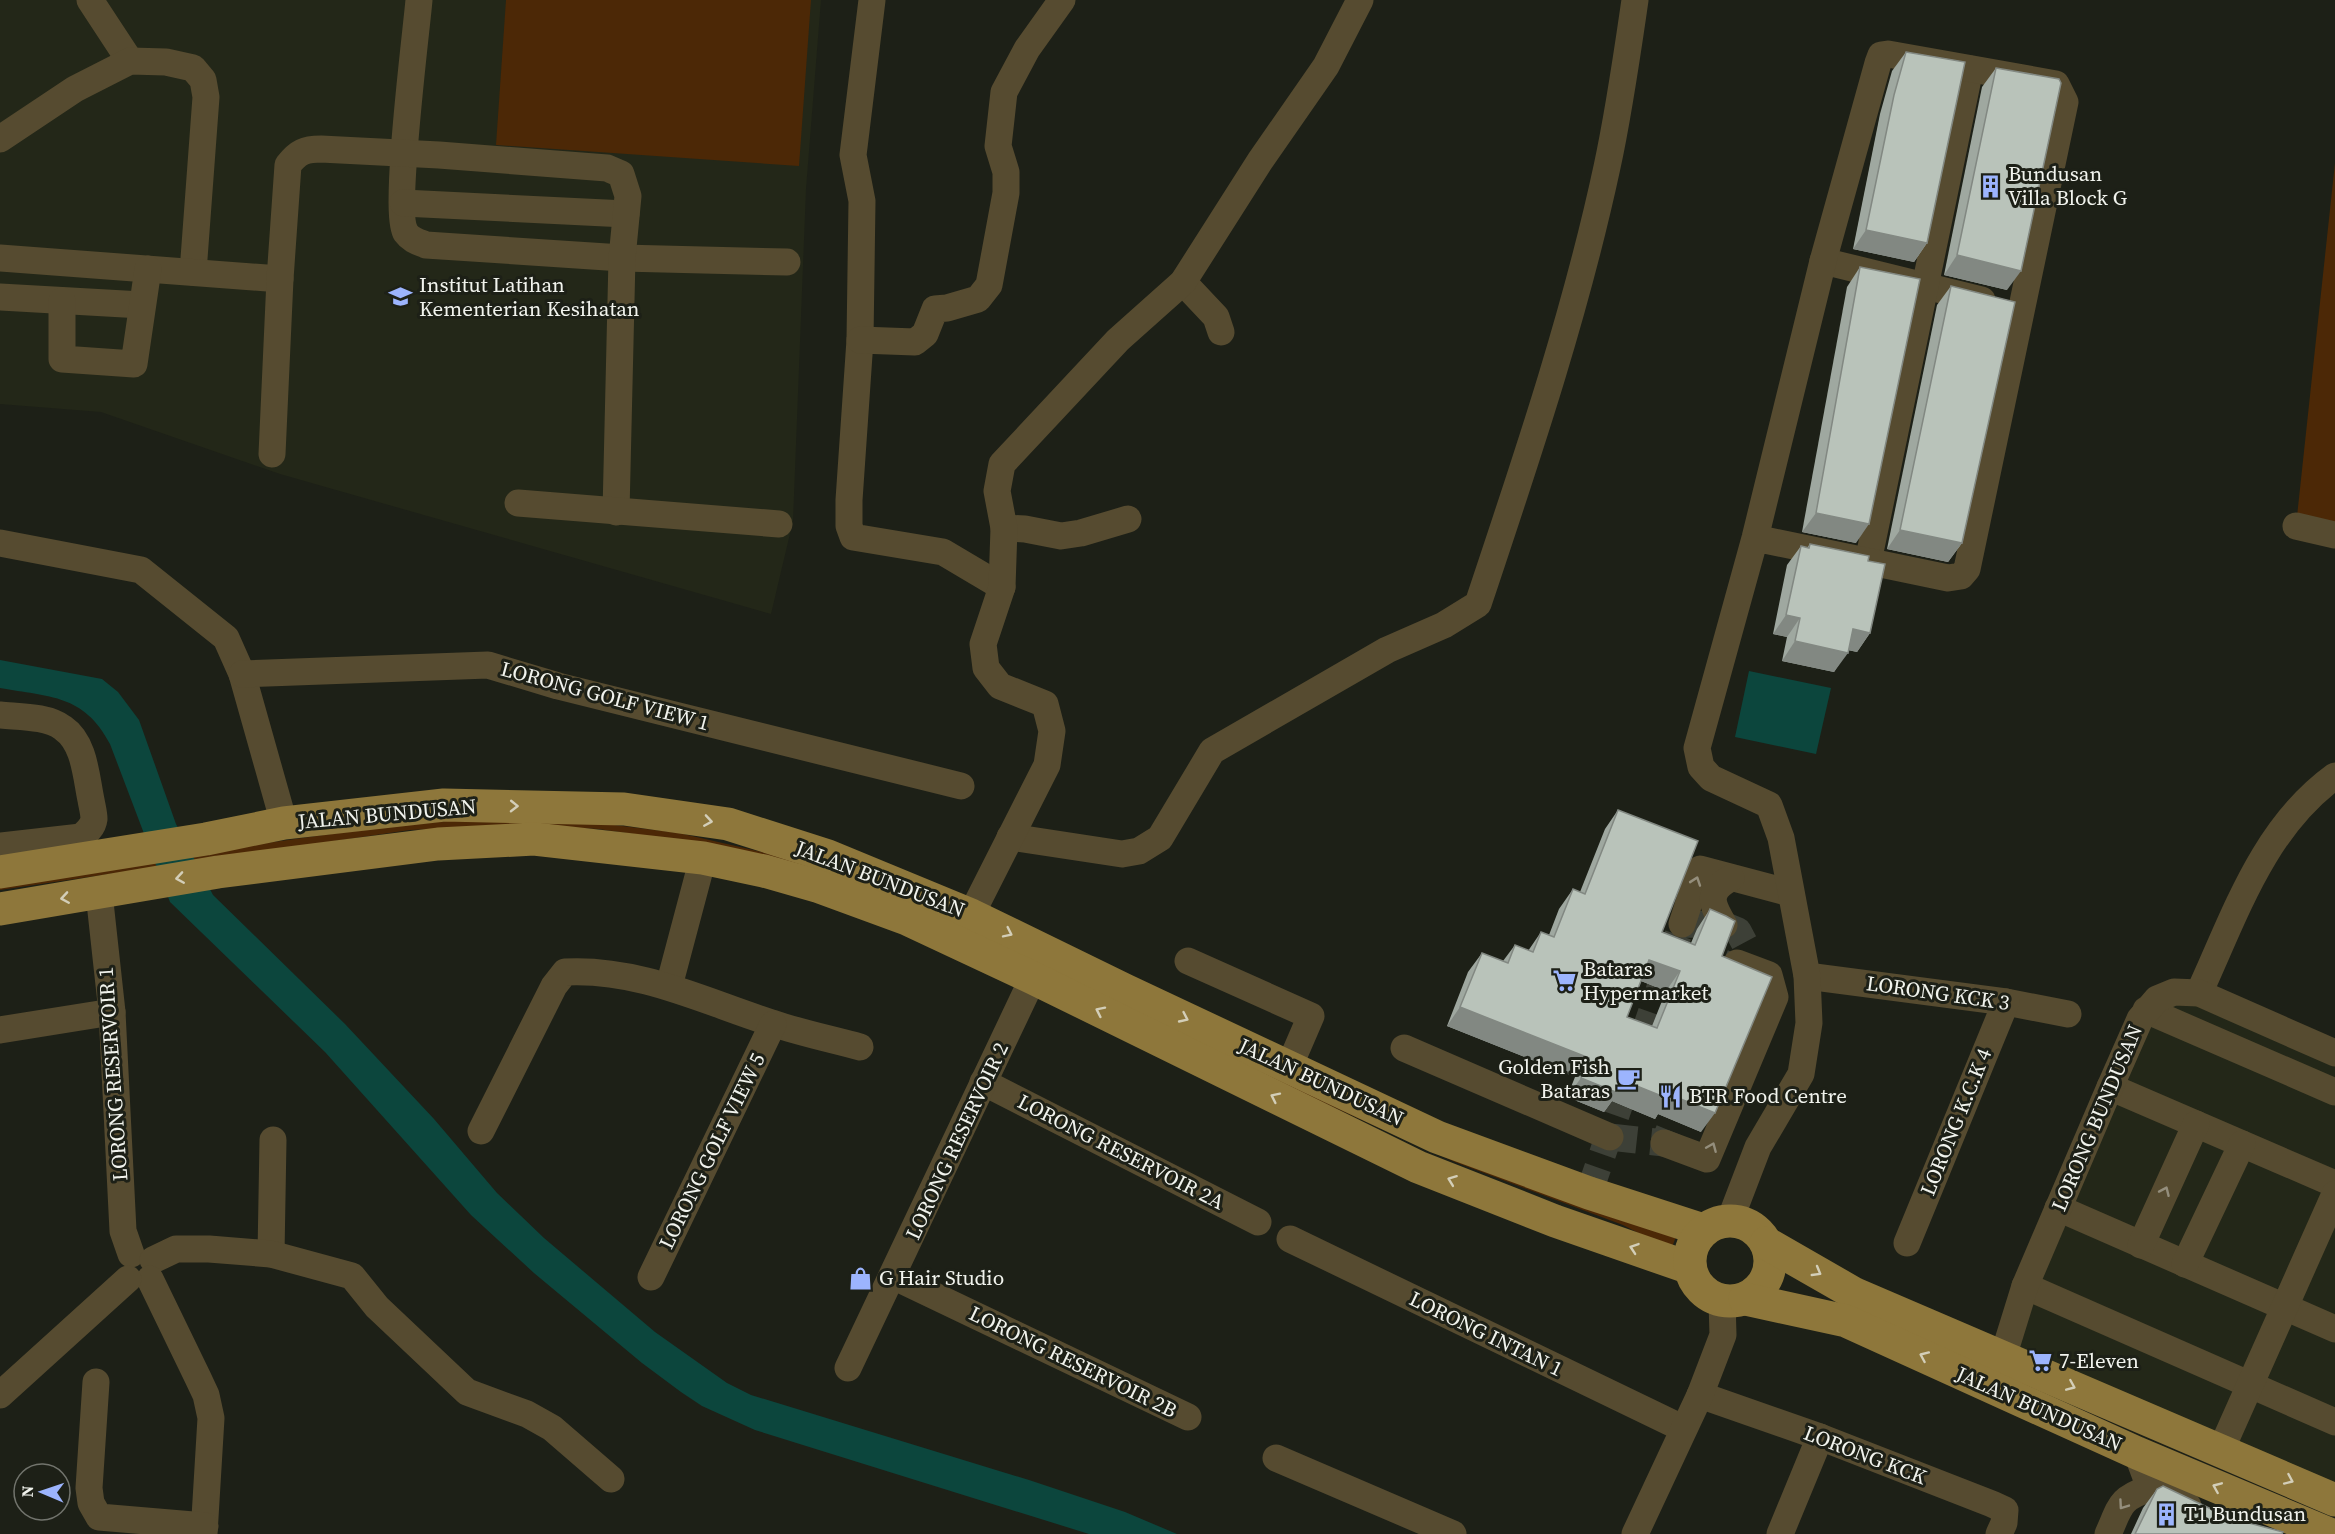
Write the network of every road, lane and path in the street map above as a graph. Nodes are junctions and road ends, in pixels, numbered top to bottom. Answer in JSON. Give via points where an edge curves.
{"nodes":[{"id":1,"x":90,"y":0,"type":"edge"},
{"id":2,"x":419,"y":0,"type":"edge"},
{"id":3,"x":872,"y":0,"type":"edge"},
{"id":4,"x":1062,"y":0,"type":"edge"},
{"id":5,"x":1360,"y":0,"type":"edge"},
{"id":6,"x":1635,"y":0,"type":"edge"},
{"id":7,"x":130,"y":62,"type":"junction"},
{"id":8,"x":1970,"y":69,"type":"junction"},
{"id":9,"x":4,"y":129,"type":"edge"},
{"id":10,"x":404,"y":153,"type":"junction"},
{"id":11,"x":403,"y":203,"type":"junction"},
{"id":12,"x":626,"y":214,"type":"junction"},
{"id":13,"x":0,"y":258,"type":"edge"},
{"id":14,"x":622,"y":258,"type":"junction"},
{"id":15,"x":1823,"y":261,"type":"junction"},
{"id":16,"x":787,"y":262,"type":"dead end"},
{"id":17,"x":148,"y":269,"type":"junction"},
{"id":18,"x":193,"y":272,"type":"junction"},
{"id":19,"x":280,"y":279,"type":"junction"},
{"id":20,"x":1183,"y":282,"type":"junction"},
{"id":21,"x":1924,"y":286,"type":"junction"},
{"id":22,"x":0,"y":297,"type":"edge"},
{"id":23,"x":62,"y":301,"type":"junction"},
{"id":24,"x":142,"y":305,"type":"junction"},
{"id":25,"x":2021,"y":310,"type":"junction"},
{"id":26,"x":1221,"y":332,"type":"dead end"},
{"id":27,"x":861,"y":340,"type":"junction"},
{"id":28,"x":272,"y":454,"type":"dead end"},
{"id":29,"x":518,"y":503,"type":"dead end"},
{"id":30,"x":616,"y":512,"type":"junction"},
{"id":31,"x":1128,"y":519,"type":"dead end"},
{"id":32,"x":779,"y":524,"type":"dead end"},
{"id":33,"x":2296,"y":526,"type":"dead end"},
{"id":34,"x":1004,"y":528,"type":"junction"},
{"id":35,"x":2335,"y":535,"type":"edge"},
{"id":36,"x":1755,"y":538,"type":"junction"},
{"id":37,"x":0,"y":543,"type":"edge"},
{"id":38,"x":1868,"y":562,"type":"junction"},
{"id":39,"x":1002,"y":587,"type":"junction"},
{"id":40,"x":243,"y":674,"type":"junction"},
{"id":41,"x":0,"y":715,"type":"edge"},
{"id":42,"x":2335,"y":776,"type":"edge"},
{"id":43,"x":961,"y":786,"type":"dead end"},
{"id":44,"x":284,"y":823,"type":"junction"},
{"id":45,"x":1010,"y":837,"type":"junction"},
{"id":46,"x":0,"y":846,"type":"edge"},
{"id":47,"x":703,"y":858,"type":"junction"},
{"id":48,"x":0,"y":872,"type":"edge"},
{"id":49,"x":1731,"y":878,"type":"junction"},
{"id":50,"x":99,"y":893,"type":"junction"},
{"id":51,"x":1790,"y":893,"type":"junction"},
{"id":52,"x":0,"y":909,"type":"edge"},
{"id":53,"x":971,"y":915,"type":"junction"},
{"id":54,"x":1682,"y":924,"type":"dead end"},
{"id":55,"x":1724,"y":925,"type":"edge"},
{"id":56,"x":1188,"y":961,"type":"dead end"},
{"id":57,"x":1737,"y":963,"type":"edge"},
{"id":58,"x":1807,"y":976,"type":"junction"},
{"id":59,"x":1034,"y":978,"type":"junction"},
{"id":60,"x":669,"y":986,"type":"junction"},
{"id":61,"x":2199,"y":993,"type":"junction"},
{"id":62,"x":2006,"y":1002,"type":"junction"},
{"id":63,"x":2146,"y":1010,"type":"junction"},
{"id":64,"x":112,"y":1012,"type":"junction"},
{"id":65,"x":2068,"y":1014,"type":"dead end"},
{"id":66,"x":773,"y":1024,"type":"junction"},
{"id":67,"x":0,"y":1030,"type":"edge"},
{"id":68,"x":860,"y":1047,"type":"dead end"},
{"id":69,"x":1404,"y":1048,"type":"dead end"},
{"id":70,"x":2335,"y":1053,"type":"edge"},
{"id":71,"x":1289,"y":1067,"type":"junction"},
{"id":72,"x":983,"y":1082,"type":"junction"},
{"id":73,"x":2110,"y":1087,"type":"junction"},
{"id":74,"x":2335,"y":1092,"type":"edge"},
{"id":75,"x":2196,"y":1124,"type":"junction"},
{"id":76,"x":481,"y":1131,"type":"dead end"},
{"id":77,"x":1610,"y":1137,"type":"tunnel mouth"},
{"id":78,"x":273,"y":1140,"type":"dead end"},
{"id":79,"x":1664,"y":1143,"type":"dead end"},
{"id":80,"x":2242,"y":1144,"type":"junction"},
{"id":81,"x":2335,"y":1184,"type":"edge"},
{"id":82,"x":2335,"y":1194,"type":"edge"},
{"id":83,"x":2058,"y":1208,"type":"junction"},
{"id":84,"x":1258,"y":1222,"type":"dead end"},
{"id":85,"x":1717,"y":1225,"type":"junction"},
{"id":86,"x":1290,"y":1239,"type":"dead end"},
{"id":87,"x":1766,"y":1243,"type":"junction"},
{"id":88,"x":1906,"y":1243,"type":"dead end"},
{"id":89,"x":2141,"y":1245,"type":"junction"},
{"id":90,"x":272,"y":1254,"type":"junction"},
{"id":91,"x":2185,"y":1264,"type":"junction"},
{"id":92,"x":140,"y":1268,"type":"junction"},
{"id":93,"x":1690,"y":1268,"type":"junction"},
{"id":94,"x":893,"y":1276,"type":"junction"},
{"id":95,"x":651,"y":1277,"type":"dead end"},
{"id":96,"x":2025,"y":1286,"type":"junction"},
{"id":97,"x":1733,"y":1300,"type":"junction"},
{"id":98,"x":2286,"y":1308,"type":"junction"},
{"id":99,"x":2335,"y":1329,"type":"edge"},
{"id":100,"x":2003,"y":1357,"type":"junction"},
{"id":101,"x":848,"y":1368,"type":"dead end"},
{"id":102,"x":96,"y":1382,"type":"dead end"},
{"id":103,"x":2251,"y":1386,"type":"junction"},
{"id":104,"x":0,"y":1395,"type":"edge"},
{"id":105,"x":1700,"y":1395,"type":"junction"},
{"id":106,"x":1188,"y":1417,"type":"dead end"},
{"id":107,"x":2335,"y":1422,"type":"edge"},
{"id":108,"x":1682,"y":1428,"type":"junction"},
{"id":109,"x":1820,"y":1437,"type":"junction"},
{"id":110,"x":2221,"y":1450,"type":"junction"},
{"id":111,"x":2137,"y":1453,"type":"junction"},
{"id":112,"x":1276,"y":1458,"type":"dead end"},
{"id":113,"x":611,"y":1479,"type":"dead end"},
{"id":114,"x":2150,"y":1488,"type":"junction"},
{"id":115,"x":2335,"y":1500,"type":"edge"},
{"id":116,"x":2210,"y":1517,"type":"edge"},
{"id":117,"x":128,"y":1527,"type":"edge"},
{"id":118,"x":171,"y":1529,"type":"edge"},
{"id":119,"x":204,"y":1530,"type":"edge"},
{"id":120,"x":2311,"y":1532,"type":"edge"},
{"id":121,"x":1453,"y":1534,"type":"edge"},
{"id":122,"x":1635,"y":1534,"type":"edge"},
{"id":123,"x":1780,"y":1534,"type":"edge"},
{"id":124,"x":1999,"y":1534,"type":"edge"},
{"id":125,"x":2108,"y":1534,"type":"edge"}],
"edges":[{"from":1,"to":7,"type":"street"},
{"from":2,"to":10,"type":"street"},
{"from":3,"to":27,"type":"street","via":[[853,155],[862,201]]},
{"from":4,"to":27,"type":"street","via":[[1027,49],[1004,92],[998,146],[1006,172],[1006,193],[990,285],[978,299],[935,309],[925,334],[915,342]]},
{"from":5,"to":20,"type":"street","via":[[1326,66]]},
{"from":6,"to":45,"type":"street","via":[[1608,166],[1573,304],[1478,604],[1444,625],[1388,650],[1212,751],[1160,838],[1139,851],[1122,854]]},
{"from":7,"to":9,"type":"street"},
{"from":7,"to":18,"type":"street","via":[[166,62],[193,68],[203,80],[206,97]]},
{"from":8,"to":15,"type":"street","via":[[1881,55]]},
{"from":8,"to":21,"type":"street"},
{"from":8,"to":25,"type":"street","via":[[2056,84],[2065,102]]},
{"from":10,"to":11,"type":"street"},
{"from":10,"to":12,"type":"street","via":[[606,168],[621,174],[628,196]]},
{"from":10,"to":19,"type":"street","via":[[306,149],[296,154],[288,165]]},
{"from":11,"to":12,"type":"street"},
{"from":11,"to":14,"type":"street","via":[[405,232],[426,245]]},
{"from":12,"to":14,"type":"street"},
{"from":13,"to":17,"type":"street"},
{"from":14,"to":16,"type":"street"},
{"from":14,"to":30,"type":"street"},
{"from":15,"to":21,"type":"street"},
{"from":15,"to":36,"type":"street"},
{"from":17,"to":18,"type":"street"},
{"from":17,"to":24,"type":"street"},
{"from":18,"to":19,"type":"street"},
{"from":19,"to":28,"type":"street"},
{"from":20,"to":26,"type":"street","via":[[1216,317]]},
{"from":20,"to":34,"type":"street","via":[[1119,340],[1002,464],[998,491]]},
{"from":21,"to":25,"type":"street"},
{"from":21,"to":38,"type":"street"},
{"from":22,"to":23,"type":"street"},
{"from":23,"to":24,"type":"street"},
{"from":23,"to":24,"type":"street","via":[[62,359],[134,364]]},
{"from":25,"to":38,"type":"street","via":[[1967,569],[1961,576],[1948,578]]},
{"from":27,"to":39,"type":"street","via":[[849,500],[853,537],[943,552]]},
{"from":29,"to":30,"type":"street"},
{"from":30,"to":32,"type":"street"},
{"from":31,"to":34,"type":"street","via":[[1061,536]]},
{"from":33,"to":35,"type":"street"},
{"from":34,"to":39,"type":"street"},
{"from":36,"to":38,"type":"street"},
{"from":36,"to":51,"type":"street","via":[[1697,748],[1701,767],[1711,778],[1769,805],[1781,838]]},
{"from":37,"to":40,"type":"street","via":[[141,570],[226,638]]},
{"from":39,"to":45,"type":"street","via":[[983,644],[986,668],[1000,686],[1045,704],[1052,731],[1047,765]]},
{"from":40,"to":43,"type":"street","name":"LORONG GOLF VIEW 1","via":[[488,665]]},
{"from":40,"to":44,"type":"street"},
{"from":41,"to":46,"type":"street","via":[[53,722],[72,735],[85,769],[94,818],[90,830],[81,837]]},
{"from":42,"to":61,"type":"street","via":[[2297,810],[2258,863]]},
{"from":44,"to":48,"type":"main road","name":"JALAN BUNDUSAN"},
{"from":44,"to":53,"type":"main road","name":"JALAN BUNDUSAN","one_way":true,"via":[[444,805],[624,809],[728,824],[828,856]]},
{"from":45,"to":53,"type":"street"},
{"from":47,"to":50,"type":"main road","name":"JALAN BUNDUSAN","one_way":true,"via":[[534,839],[438,844],[218,872]]},
{"from":47,"to":59,"type":"main road","name":"JALAN BUNDUSAN","via":[[829,890],[908,919]]},
{"from":47,"to":60,"type":"street"},
{"from":49,"to":51,"type":"street"},
{"from":54,"to":49,"type":"street","one_way":true,"via":[[1700,869]]},
{"from":49,"to":55,"type":"street","via":[[1713,894],[1713,904]]},
{"from":50,"to":52,"type":"main road","name":"JALAN BUNDUSAN","one_way":true},
{"from":50,"to":64,"type":"street","name":"LORONG RESERVOIR 1"},
{"from":51,"to":58,"type":"street"},
{"from":53,"to":71,"type":"main road","name":"JALAN BUNDUSAN","one_way":true},
{"from":56,"to":71,"type":"street","via":[[1311,1016]]},
{"from":79,"to":57,"type":"street","one_way":true,"via":[[1707,1159],[1775,997],[1769,975]]},
{"from":58,"to":62,"type":"street","name":"LORONG KCK 3"},
{"from":58,"to":85,"type":"street","via":[[1809,1023],[1801,1074]]},
{"from":59,"to":72,"type":"street","name":"LORONG RESERVOIR 2"},
{"from":93,"to":59,"type":"main road","name":"JALAN BUNDUSAN","one_way":true,"via":[[1418,1167]]},
{"from":60,"to":66,"type":"street"},
{"from":60,"to":76,"type":"street","via":[[593,971],[565,972],[554,986]]},
{"from":61,"to":63,"type":"street","name":"LORONG BUNDUSAN","via":[[2174,992],[2157,999]]},
{"from":61,"to":70,"type":"street"},
{"from":62,"to":65,"type":"street","name":"LORONG KCK 3"},
{"from":62,"to":88,"type":"street","name":"LORONG K.C.K 4"},
{"from":63,"to":73,"type":"street","name":"LORONG BUNDUSAN"},
{"from":63,"to":74,"type":"street"},
{"from":64,"to":67,"type":"street"},
{"from":64,"to":92,"type":"street","name":"LORONG RESERVOIR 1","via":[[123,1231]]},
{"from":66,"to":68,"type":"street"},
{"from":66,"to":95,"type":"street","name":"LORONG GOLF VIEW 5"},
{"from":69,"to":77,"type":"street"},
{"from":71,"to":85,"type":"main road","name":"JALAN BUNDUSAN","via":[[1437,1137],[1589,1193]]},
{"from":72,"to":84,"type":"street","name":"LORONG RESERVOIR 2A"},
{"from":72,"to":94,"type":"street","name":"LORONG RESERVOIR 2"},
{"from":73,"to":75,"type":"street"},
{"from":73,"to":83,"type":"street","name":"LORONG BUNDUSAN"},
{"from":75,"to":80,"type":"street"},
{"from":89,"to":75,"type":"street","one_way":true},
{"from":78,"to":90,"type":"street"},
{"from":80,"to":81,"type":"street"},
{"from":80,"to":91,"type":"street"},
{"from":82,"to":98,"type":"street"},
{"from":83,"to":89,"type":"street"},
{"from":83,"to":96,"type":"street","name":"LORONG BUNDUSAN"},
{"from":85,"to":87,"type":"main road","via":[[1752,1226]]},
{"from":85,"to":93,"type":"main road","via":[[1694,1240]]},
{"from":86,"to":108,"type":"street","name":"LORONG INTAN 1"},
{"from":87,"to":97,"type":"main road","via":[[1770,1256],[1764,1282],[1756,1292]]},
{"from":87,"to":100,"type":"main road","name":"JALAN BUNDUSAN","one_way":true,"via":[[1855,1294]]},
{"from":89,"to":91,"type":"street"},
{"from":90,"to":92,"type":"street","via":[[176,1249]]},
{"from":90,"to":113,"type":"street","via":[[352,1276],[378,1307],[467,1392],[527,1414],[552,1428]]},
{"from":91,"to":98,"type":"street"},
{"from":92,"to":104,"type":"street"},
{"from":92,"to":119,"type":"street","name":"LORONG RESERVOIR 1","via":[[206,1395],[211,1418]]},
{"from":93,"to":97,"type":"main road","via":[[1701,1289],[1710,1296]]},
{"from":94,"to":101,"type":"street","name":"LORONG RESERVOIR 2"},
{"from":94,"to":106,"type":"street","name":"LORONG RESERVOIR 2B"},
{"from":96,"to":100,"type":"street","name":"LORONG BUNDUSAN"},
{"from":96,"to":103,"type":"street"},
{"from":97,"to":105,"type":"street"},
{"from":111,"to":97,"type":"main road","name":"JALAN BUNDUSAN","one_way":true,"via":[[1846,1321]]},
{"from":98,"to":99,"type":"street"},
{"from":98,"to":103,"type":"street"},
{"from":100,"to":110,"type":"main road","name":"JALAN BUNDUSAN","one_way":true},
{"from":102,"to":117,"type":"street","via":[[91,1503],[99,1517]]},
{"from":103,"to":107,"type":"street"},
{"from":103,"to":110,"type":"street"},
{"from":105,"to":108,"type":"street"},
{"from":105,"to":109,"type":"street","name":"LORONG KCK"},
{"from":108,"to":122,"type":"street"},
{"from":109,"to":123,"type":"street"},
{"from":109,"to":124,"type":"street","name":"LORONG KCK","via":[[2005,1510]]},
{"from":110,"to":115,"type":"main road","name":"JALAN BUNDUSAN","one_way":true},
{"from":111,"to":114,"type":"street"},
{"from":120,"to":111,"type":"main road","name":"JALAN BUNDUSAN","one_way":true},
{"from":112,"to":121,"type":"street"},
{"from":114,"to":116,"type":"street"},
{"from":114,"to":125,"type":"street","one_way":true,"via":[[2130,1495]]},
{"from":117,"to":118,"type":"street"},
{"from":118,"to":119,"type":"street"}]}
